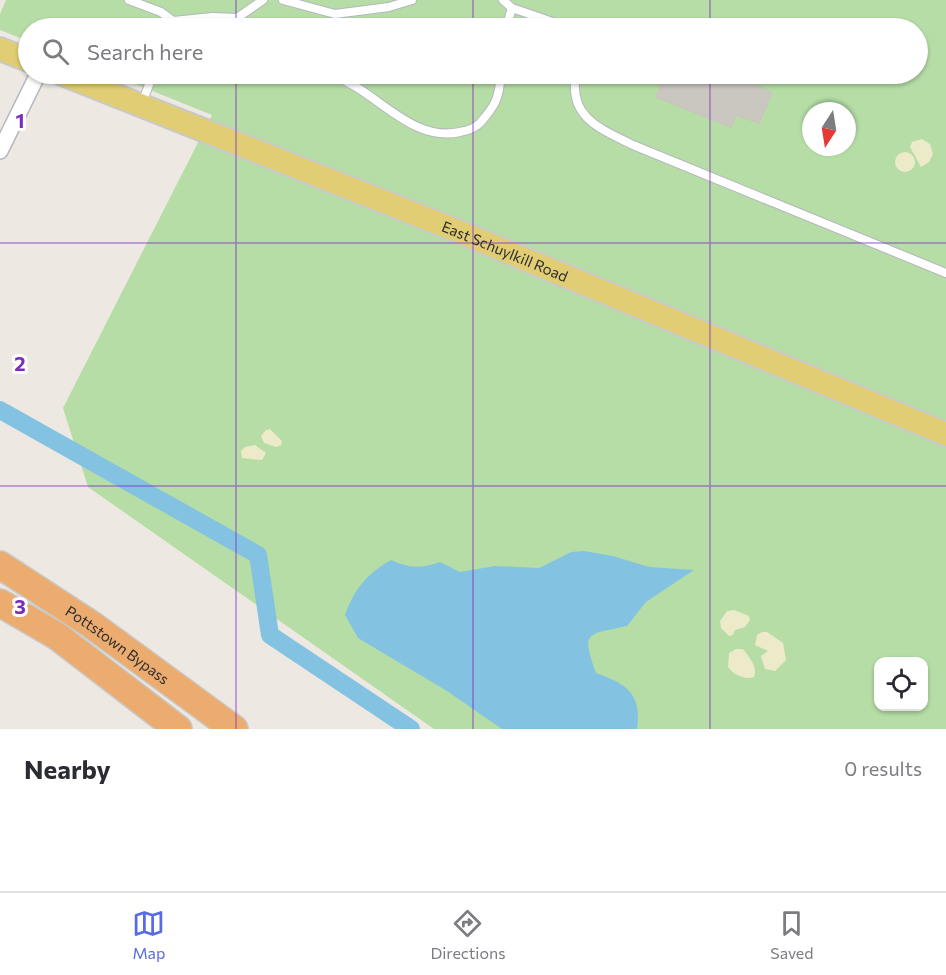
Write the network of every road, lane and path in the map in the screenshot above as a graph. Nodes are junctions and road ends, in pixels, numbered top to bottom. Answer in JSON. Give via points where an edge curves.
{"nodes":[{"id":1,"x":129,"y":0,"type":"edge"},
{"id":2,"x":263,"y":0,"type":"edge"},
{"id":3,"x":283,"y":0,"type":"edge"},
{"id":4,"x":412,"y":0,"type":"edge"},
{"id":5,"x":503,"y":0,"type":"edge"},
{"id":6,"x":512,"y":8,"type":"junction"},
{"id":7,"x":166,"y":18,"type":"edge"},
{"id":8,"x":208,"y":18,"type":"edge"},
{"id":9,"x":237,"y":18,"type":"joint"},
{"id":10,"x":509,"y":18,"type":"edge"},
{"id":11,"x":541,"y":18,"type":"edge"},
{"id":12,"x":0,"y":49,"type":"edge"},
{"id":13,"x":18,"y":56,"type":"edge"},
{"id":14,"x":33,"y":84,"type":"edge"},
{"id":15,"x":88,"y":84,"type":"edge"},
{"id":16,"x":149,"y":84,"type":"edge"},
{"id":17,"x":352,"y":84,"type":"edge"},
{"id":18,"x":500,"y":84,"type":"edge"},
{"id":19,"x":576,"y":84,"type":"edge"},
{"id":20,"x":142,"y":105,"type":"junction"},
{"id":21,"x":0,"y":151,"type":"edge"},
{"id":22,"x":946,"y":273,"type":"edge"},
{"id":23,"x":946,"y":434,"type":"edge"},
{"id":24,"x":0,"y":565,"type":"edge"},
{"id":25,"x":0,"y":603,"type":"edge"},
{"id":26,"x":178,"y":729,"type":"edge"},
{"id":27,"x":234,"y":729,"type":"edge"}],
"edges":[{"from":1,"to":7,"type":"lane","via":[[161,12]]},
{"from":2,"to":9,"type":"lane"},
{"from":3,"to":4,"type":"lane","via":[[335,14]]},
{"from":5,"to":6,"type":"lane"},
{"from":6,"to":10,"type":"lane"},
{"from":6,"to":11,"type":"lane"},
{"from":8,"to":9,"type":"lane"},
{"from":12,"to":13,"type":"main road"},
{"from":14,"to":21,"type":"street"},
{"from":15,"to":20,"type":"main road","name":"East Schuylkill Road"},
{"from":16,"to":20,"type":"lane"},
{"from":17,"to":18,"type":"lane","via":[[428,133],[451,134],[475,128],[497,105]]},
{"from":19,"to":22,"type":"lane","via":[[575,96],[591,125]]},
{"from":20,"to":23,"type":"main road","name":"East Schuylkill Road"},
{"from":24,"to":27,"type":"highway","name":"Pottstown Bypass","via":[[92,625]]},
{"from":25,"to":26,"type":"highway","name":"Pottstown Bypass","via":[[57,636]]}]}
